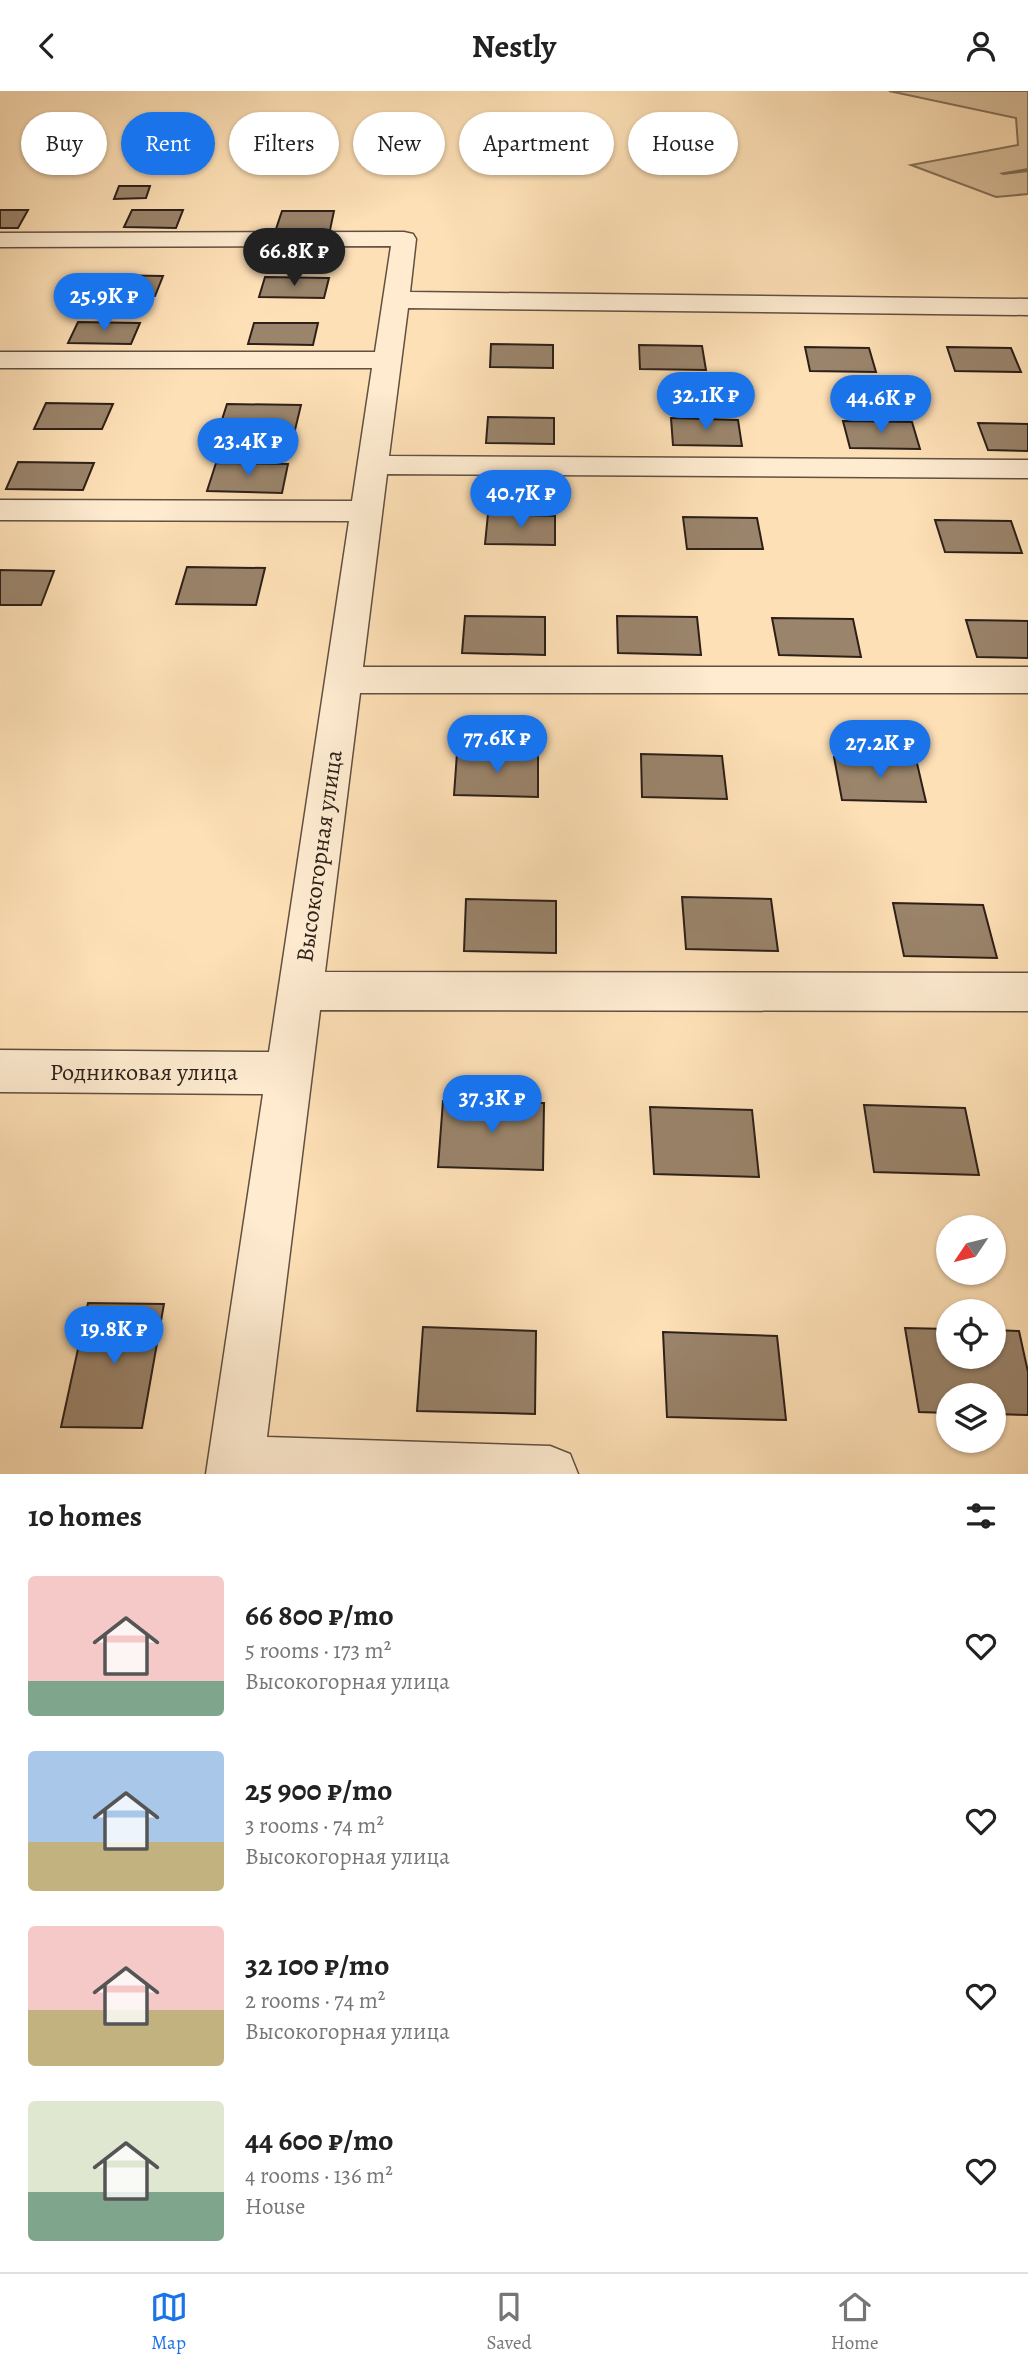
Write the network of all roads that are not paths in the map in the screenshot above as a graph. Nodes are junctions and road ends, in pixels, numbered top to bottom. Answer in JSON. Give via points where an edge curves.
{"nodes":[{"id":1,"x":0,"y":240,"type":"edge"},
{"id":2,"x":395,"y":300,"type":"junction"},
{"id":3,"x":1028,"y":307,"type":"edge"},
{"id":4,"x":0,"y":359,"type":"edge"},
{"id":5,"x":387,"y":360,"type":"junction"},
{"id":6,"x":372,"y":465,"type":"junction"},
{"id":7,"x":1028,"y":469,"type":"edge"},
{"id":8,"x":0,"y":510,"type":"edge"},
{"id":9,"x":366,"y":511,"type":"junction"},
{"id":10,"x":343,"y":680,"type":"junction"},
{"id":11,"x":1028,"y":680,"type":"edge"},
{"id":12,"x":300,"y":991,"type":"junction"},
{"id":13,"x":1028,"y":992,"type":"edge"},
{"id":14,"x":0,"y":1072,"type":"edge"},
{"id":15,"x":289,"y":1073,"type":"junction"},
{"id":16,"x":234,"y":1469,"type":"edge"},
{"id":17,"x":550,"y":1474,"type":"edge"}],
"edges":[{"from":1,"to":2,"type":"street","name":"Высокогорная улица","via":[[404,239]]},
{"from":2,"to":3,"type":"street"},
{"from":2,"to":5,"type":"street","name":"Высокогорная улица"},
{"from":4,"to":5,"type":"street"},
{"from":5,"to":6,"type":"street","name":"Высокогорная улица"},
{"from":6,"to":7,"type":"street"},
{"from":6,"to":9,"type":"street","name":"Высокогорная улица"},
{"from":8,"to":9,"type":"street"},
{"from":9,"to":10,"type":"street","name":"Высокогорная улица"},
{"from":10,"to":11,"type":"street"},
{"from":10,"to":12,"type":"street","name":"Высокогорная улица"},
{"from":12,"to":13,"type":"street"},
{"from":12,"to":15,"type":"street","name":"Высокогорная улица"},
{"from":14,"to":15,"type":"street","name":"Родниковая улица"},
{"from":15,"to":16,"type":"street","name":"Высокогорная улица"},
{"from":16,"to":17,"type":"street"}]}
